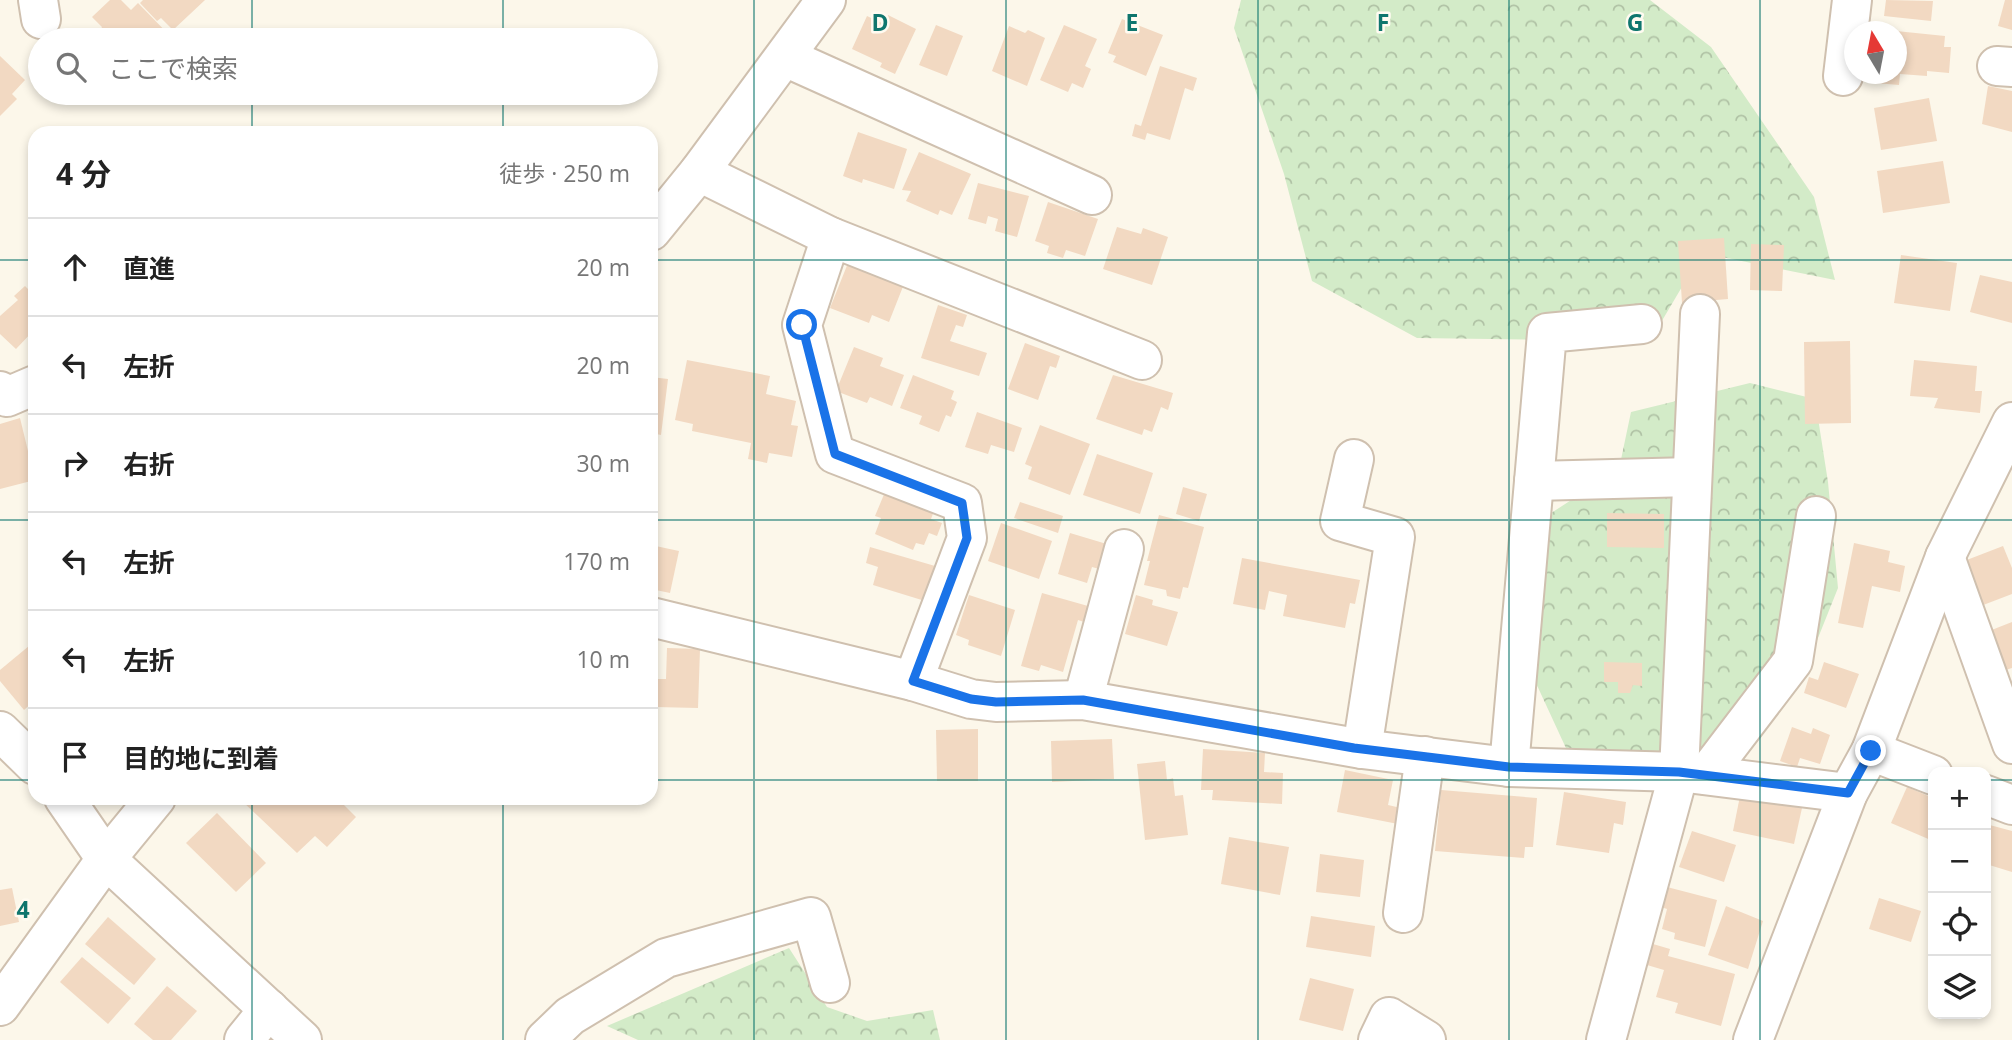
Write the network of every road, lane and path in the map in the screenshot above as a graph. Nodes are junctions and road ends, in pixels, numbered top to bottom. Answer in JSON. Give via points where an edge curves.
{"nodes":[{"id":1,"x":826,"y":0,"type":"edge"},
{"id":2,"x":1852,"y":0,"type":"edge"},
{"id":3,"x":785,"y":57,"type":"junction"},
{"id":4,"x":1843,"y":76,"type":"dead end"},
{"id":5,"x":699,"y":172,"type":"junction"},
{"id":6,"x":1091,"y":195,"type":"dead end"},
{"id":7,"x":658,"y":222,"type":"edge"},
{"id":8,"x":831,"y":237,"type":"junction"},
{"id":9,"x":1700,"y":314,"type":"dead end"},
{"id":10,"x":1642,"y":324,"type":"dead end"},
{"id":11,"x":1142,"y":360,"type":"dead end"},
{"id":12,"x":28,"y":388,"type":"edge"},
{"id":13,"x":0,"y":391,"type":"edge"},
{"id":14,"x":2012,"y":422,"type":"edge"},
{"id":15,"x":1354,"y":459,"type":"dead end"},
{"id":16,"x":1692,"y":477,"type":"junction"},
{"id":17,"x":1534,"y":481,"type":"junction"},
{"id":18,"x":1816,"y":516,"type":"dead end"},
{"id":19,"x":1124,"y":550,"type":"dead end"},
{"id":20,"x":1945,"y":557,"type":"junction"},
{"id":21,"x":658,"y":619,"type":"edge"},
{"id":22,"x":913,"y":681,"type":"junction"},
{"id":23,"x":1083,"y":700,"type":"junction"},
{"id":24,"x":0,"y":731,"type":"edge"},
{"id":25,"x":2012,"y":744,"type":"edge"},
{"id":26,"x":1362,"y":749,"type":"junction"},
{"id":27,"x":1871,"y":751,"type":"junction"},
{"id":28,"x":1425,"y":756,"type":"junction"},
{"id":29,"x":28,"y":758,"type":"edge"},
{"id":30,"x":1509,"y":767,"type":"junction"},
{"id":31,"x":1928,"y":773,"type":"edge"},
{"id":32,"x":1692,"y":774,"type":"junction"},
{"id":33,"x":1848,"y":793,"type":"junction"},
{"id":34,"x":1991,"y":797,"type":"edge"},
{"id":35,"x":2012,"y":804,"type":"edge"},
{"id":36,"x":69,"y":805,"type":"edge"},
{"id":37,"x":150,"y":805,"type":"edge"},
{"id":38,"x":106,"y":859,"type":"junction"},
{"id":39,"x":1403,"y":913,"type":"dead end"},
{"id":40,"x":830,"y":983,"type":"dead end"},
{"id":41,"x":0,"y":1006,"type":"edge"},
{"id":42,"x":269,"y":1009,"type":"junction"},
{"id":43,"x":244,"y":1040,"type":"edge"},
{"id":44,"x":302,"y":1040,"type":"edge"},
{"id":45,"x":545,"y":1040,"type":"edge"},
{"id":46,"x":1378,"y":1040,"type":"edge"},
{"id":47,"x":1426,"y":1040,"type":"edge"},
{"id":48,"x":1606,"y":1040,"type":"edge"},
{"id":49,"x":1753,"y":1040,"type":"edge"}],
"edges":[{"from":1,"to":3,"type":"street"},
{"from":2,"to":4,"type":"street"},
{"from":3,"to":5,"type":"street"},
{"from":3,"to":6,"type":"street"},
{"from":5,"to":7,"type":"street"},
{"from":5,"to":8,"type":"street"},
{"from":8,"to":11,"type":"street"},
{"from":8,"to":22,"type":"street","via":[[802,325],[835,454],[962,503],[967,538]]},
{"from":9,"to":16,"type":"street"},
{"from":10,"to":17,"type":"street","via":[[1547,333]]},
{"from":12,"to":13,"type":"street","via":[[7,397]]},
{"from":14,"to":20,"type":"street"},
{"from":15,"to":26,"type":"street","via":[[1340,521],[1395,537]]},
{"from":16,"to":17,"type":"street"},
{"from":16,"to":32,"type":"street"},
{"from":17,"to":30,"type":"street"},
{"from":18,"to":32,"type":"street","via":[[1793,661]]},
{"from":19,"to":23,"type":"street"},
{"from":20,"to":25,"type":"street"},
{"from":20,"to":27,"type":"street"},
{"from":21,"to":22,"type":"street"},
{"from":22,"to":23,"type":"street","via":[[996,702]]},
{"from":23,"to":26,"type":"street"},
{"from":24,"to":29,"type":"street"},
{"from":26,"to":28,"type":"street"},
{"from":27,"to":31,"type":"street"},
{"from":27,"to":33,"type":"street"},
{"from":28,"to":30,"type":"street"},
{"from":28,"to":39,"type":"street"},
{"from":30,"to":32,"type":"street"},
{"from":32,"to":33,"type":"street"},
{"from":32,"to":48,"type":"street"},
{"from":33,"to":49,"type":"street"},
{"from":34,"to":35,"type":"street"},
{"from":36,"to":38,"type":"street"},
{"from":37,"to":38,"type":"street"},
{"from":38,"to":41,"type":"street"},
{"from":38,"to":42,"type":"street"},
{"from":40,"to":45,"type":"street","via":[[811,917],[666,958],[570,1016]]},
{"from":42,"to":43,"type":"street"},
{"from":42,"to":44,"type":"street"},
{"from":46,"to":47,"type":"street","via":[[1389,1017]]}]}
